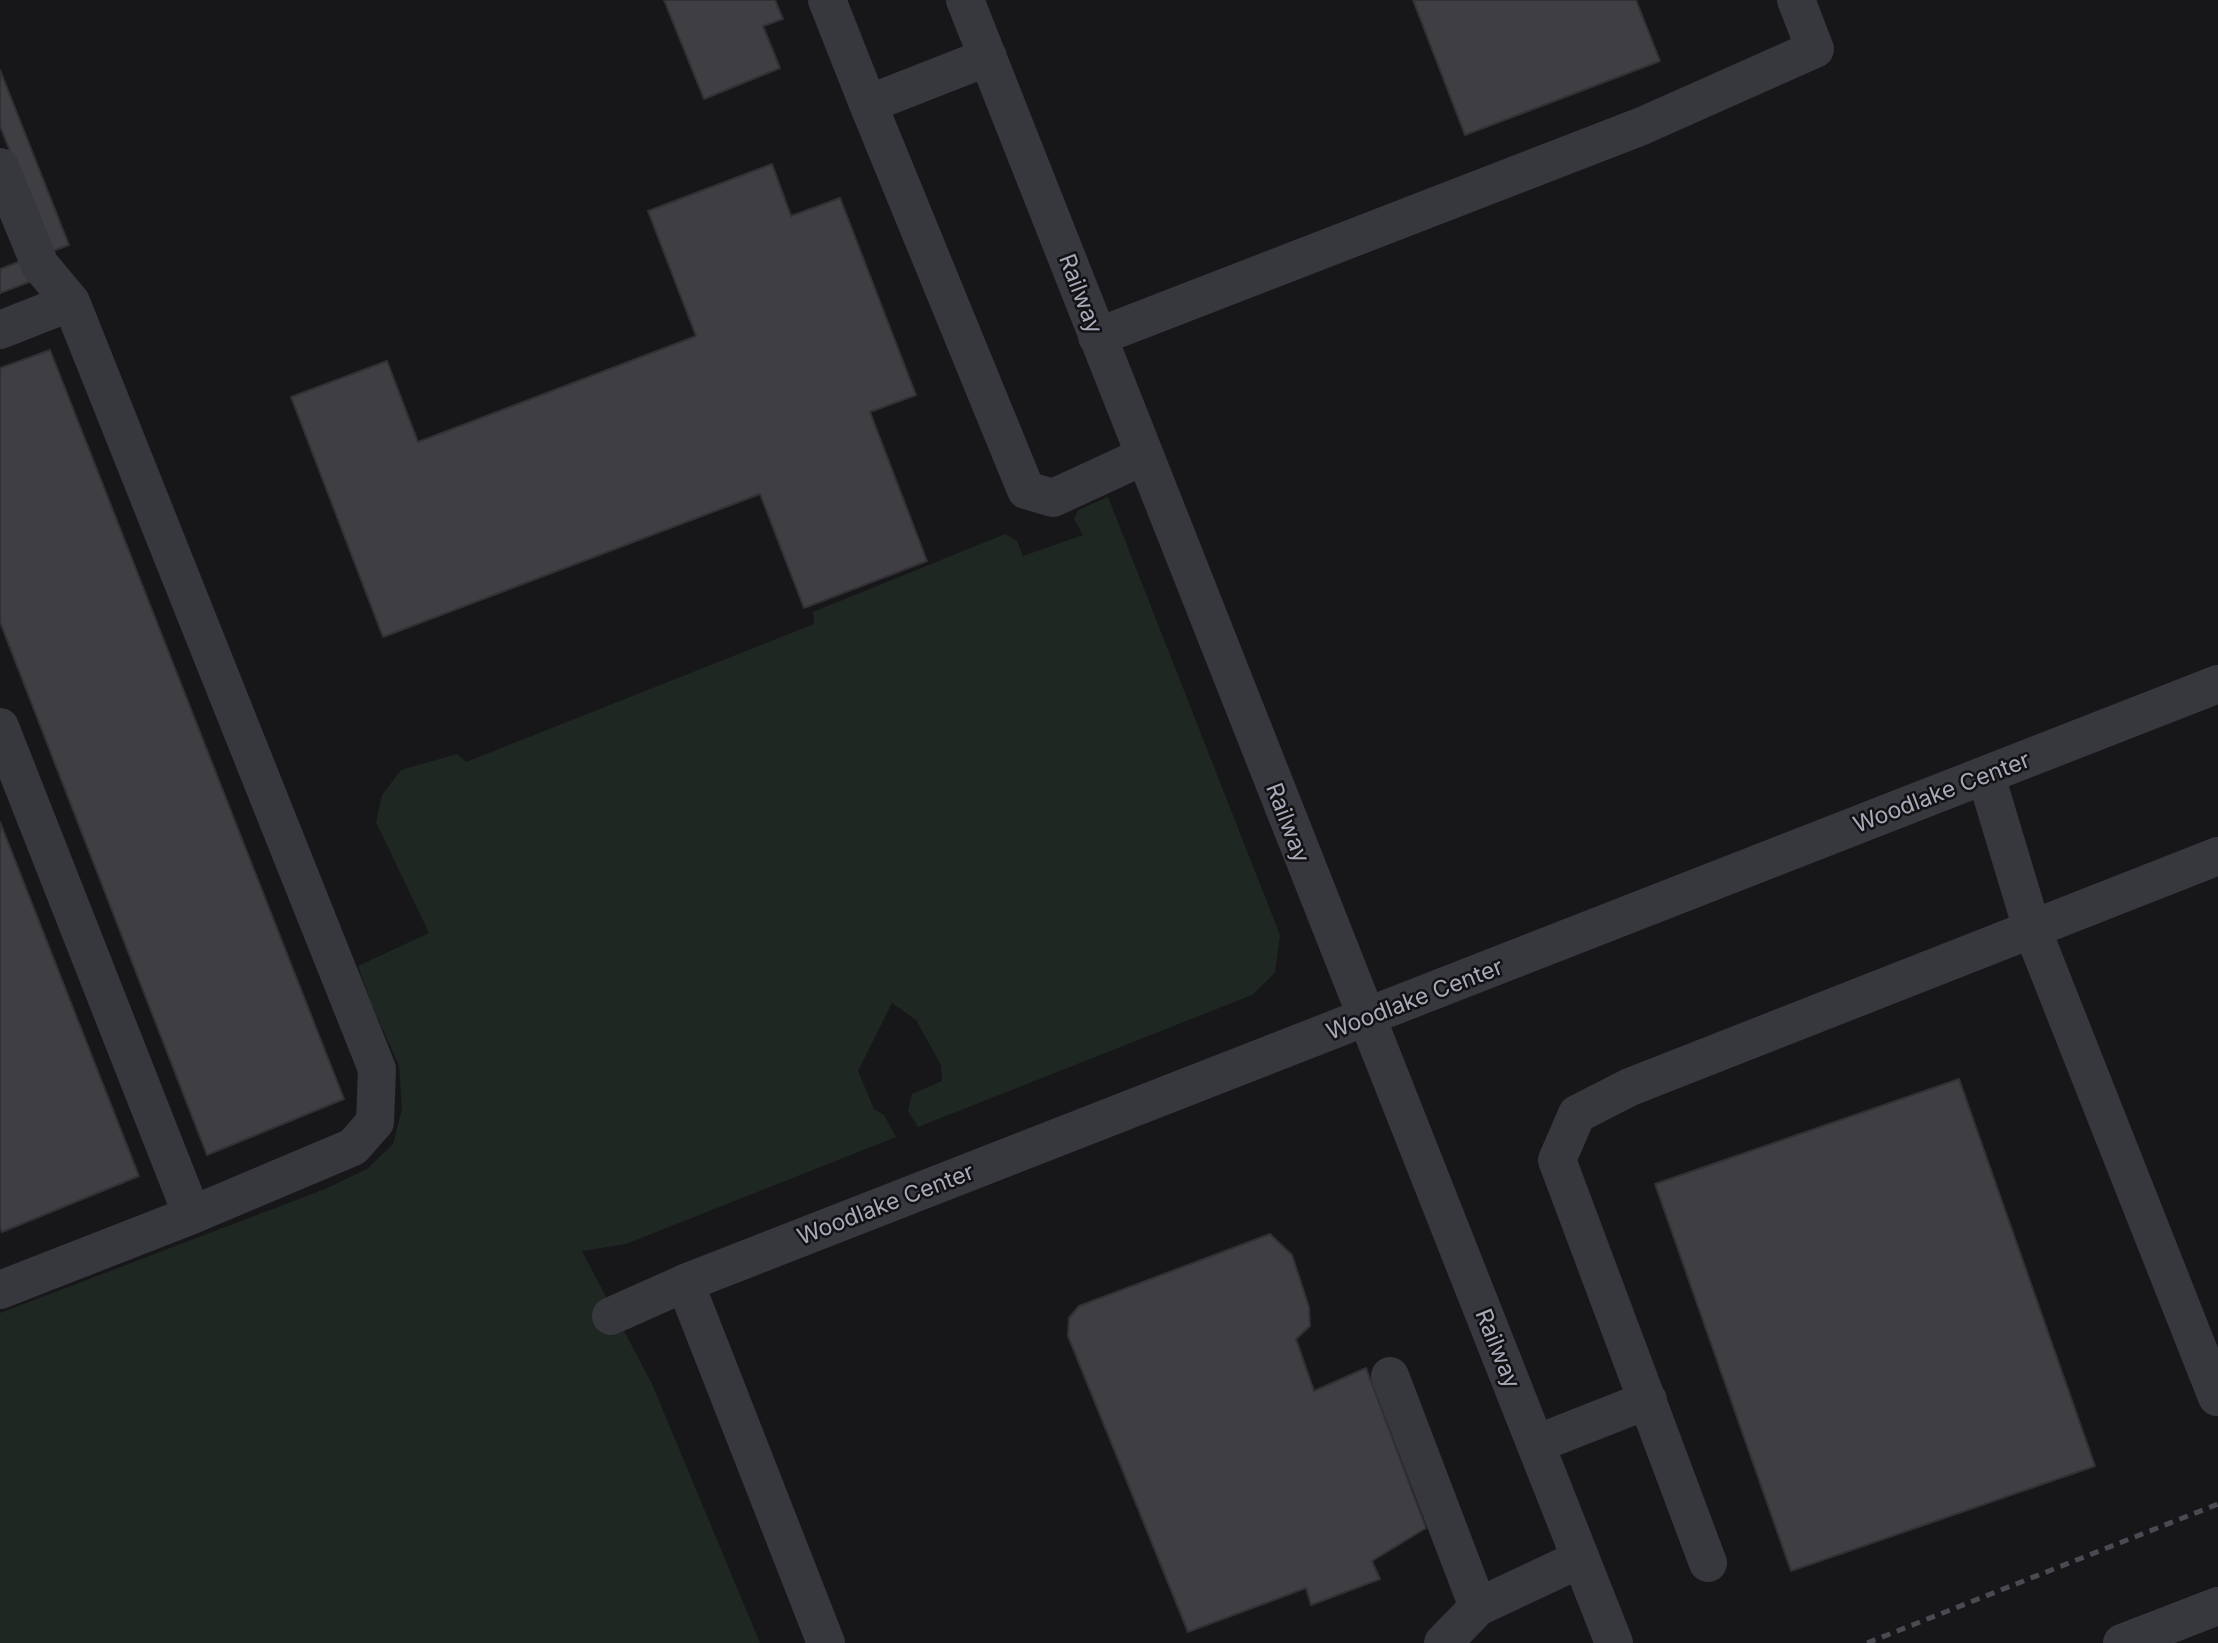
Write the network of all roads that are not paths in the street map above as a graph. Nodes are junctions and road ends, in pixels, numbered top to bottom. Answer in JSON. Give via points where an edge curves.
{"nodes":[{"id":1,"x":827,"y":0,"type":"edge"},
{"id":2,"x":965,"y":0,"type":"edge"},
{"id":3,"x":1796,"y":0,"type":"edge"},
{"id":4,"x":988,"y":57,"type":"junction"},
{"id":5,"x":868,"y":104,"type":"junction"},
{"id":6,"x":0,"y":167,"type":"edge"},
{"id":7,"x":14,"y":238,"type":"edge"},
{"id":8,"x":71,"y":302,"type":"junction"},
{"id":9,"x":0,"y":330,"type":"edge"},
{"id":10,"x":1097,"y":337,"type":"junction"},
{"id":11,"x":1144,"y":456,"type":"junction"},
{"id":12,"x":2218,"y":684,"type":"edge"},
{"id":13,"x":0,"y":727,"type":"edge"},
{"id":14,"x":1986,"y":776,"type":"junction"},
{"id":15,"x":2218,"y":856,"type":"edge"},
{"id":16,"x":2032,"y":929,"type":"junction"},
{"id":17,"x":1364,"y":1020,"type":"junction"},
{"id":18,"x":192,"y":1216,"type":"junction"},
{"id":19,"x":685,"y":1283,"type":"junction"},
{"id":20,"x":0,"y":1290,"type":"edge"},
{"id":21,"x":611,"y":1316,"type":"dead end"},
{"id":22,"x":1390,"y":1376,"type":"dead end"},
{"id":23,"x":2217,"y":1397,"type":"edge"},
{"id":24,"x":1648,"y":1400,"type":"junction"},
{"id":25,"x":1536,"y":1444,"type":"junction"},
{"id":26,"x":1580,"y":1559,"type":"junction"},
{"id":27,"x":1708,"y":1563,"type":"dead end"},
{"id":28,"x":2218,"y":1606,"type":"edge"},
{"id":29,"x":1478,"y":1607,"type":"junction"},
{"id":30,"x":826,"y":1643,"type":"edge"},
{"id":31,"x":1443,"y":1643,"type":"edge"},
{"id":32,"x":1614,"y":1643,"type":"edge"},
{"id":33,"x":2122,"y":1643,"type":"edge"}],
"edges":[{"from":1,"to":5,"type":"street"},
{"from":2,"to":4,"type":"street","name":"Railway"},
{"from":3,"to":10,"type":"street","via":[[1815,49],[1642,126]]},
{"from":4,"to":5,"type":"street"},
{"from":4,"to":10,"type":"street","name":"Railway"},
{"from":5,"to":11,"type":"street","via":[[1026,490],[1053,498]]},
{"from":6,"to":7,"type":"street"},
{"from":7,"to":8,"type":"street"},
{"from":8,"to":9,"type":"street"},
{"from":8,"to":18,"type":"street","via":[[377,1069],[375,1122],[353,1147]]},
{"from":10,"to":11,"type":"street","name":"Railway"},
{"from":11,"to":17,"type":"street","name":"Railway"},
{"from":12,"to":14,"type":"street","name":"Woodlake Center"},
{"from":13,"to":18,"type":"street"},
{"from":14,"to":16,"type":"street"},
{"from":14,"to":17,"type":"street","name":"Woodlake Center"},
{"from":15,"to":16,"type":"street"},
{"from":16,"to":23,"type":"street"},
{"from":16,"to":24,"type":"street","via":[[1630,1087],[1577,1114],[1557,1160]]},
{"from":17,"to":19,"type":"street","name":"Woodlake Center"},
{"from":17,"to":25,"type":"street","name":"Railway"},
{"from":18,"to":20,"type":"street"},
{"from":19,"to":21,"type":"street","name":"Woodlake Center"},
{"from":19,"to":30,"type":"street"},
{"from":22,"to":29,"type":"street"},
{"from":24,"to":25,"type":"street"},
{"from":24,"to":27,"type":"street"},
{"from":25,"to":26,"type":"street","name":"Railway"},
{"from":26,"to":29,"type":"street"},
{"from":26,"to":32,"type":"street","name":"Railway"},
{"from":28,"to":33,"type":"street"},
{"from":29,"to":31,"type":"street"}]}
